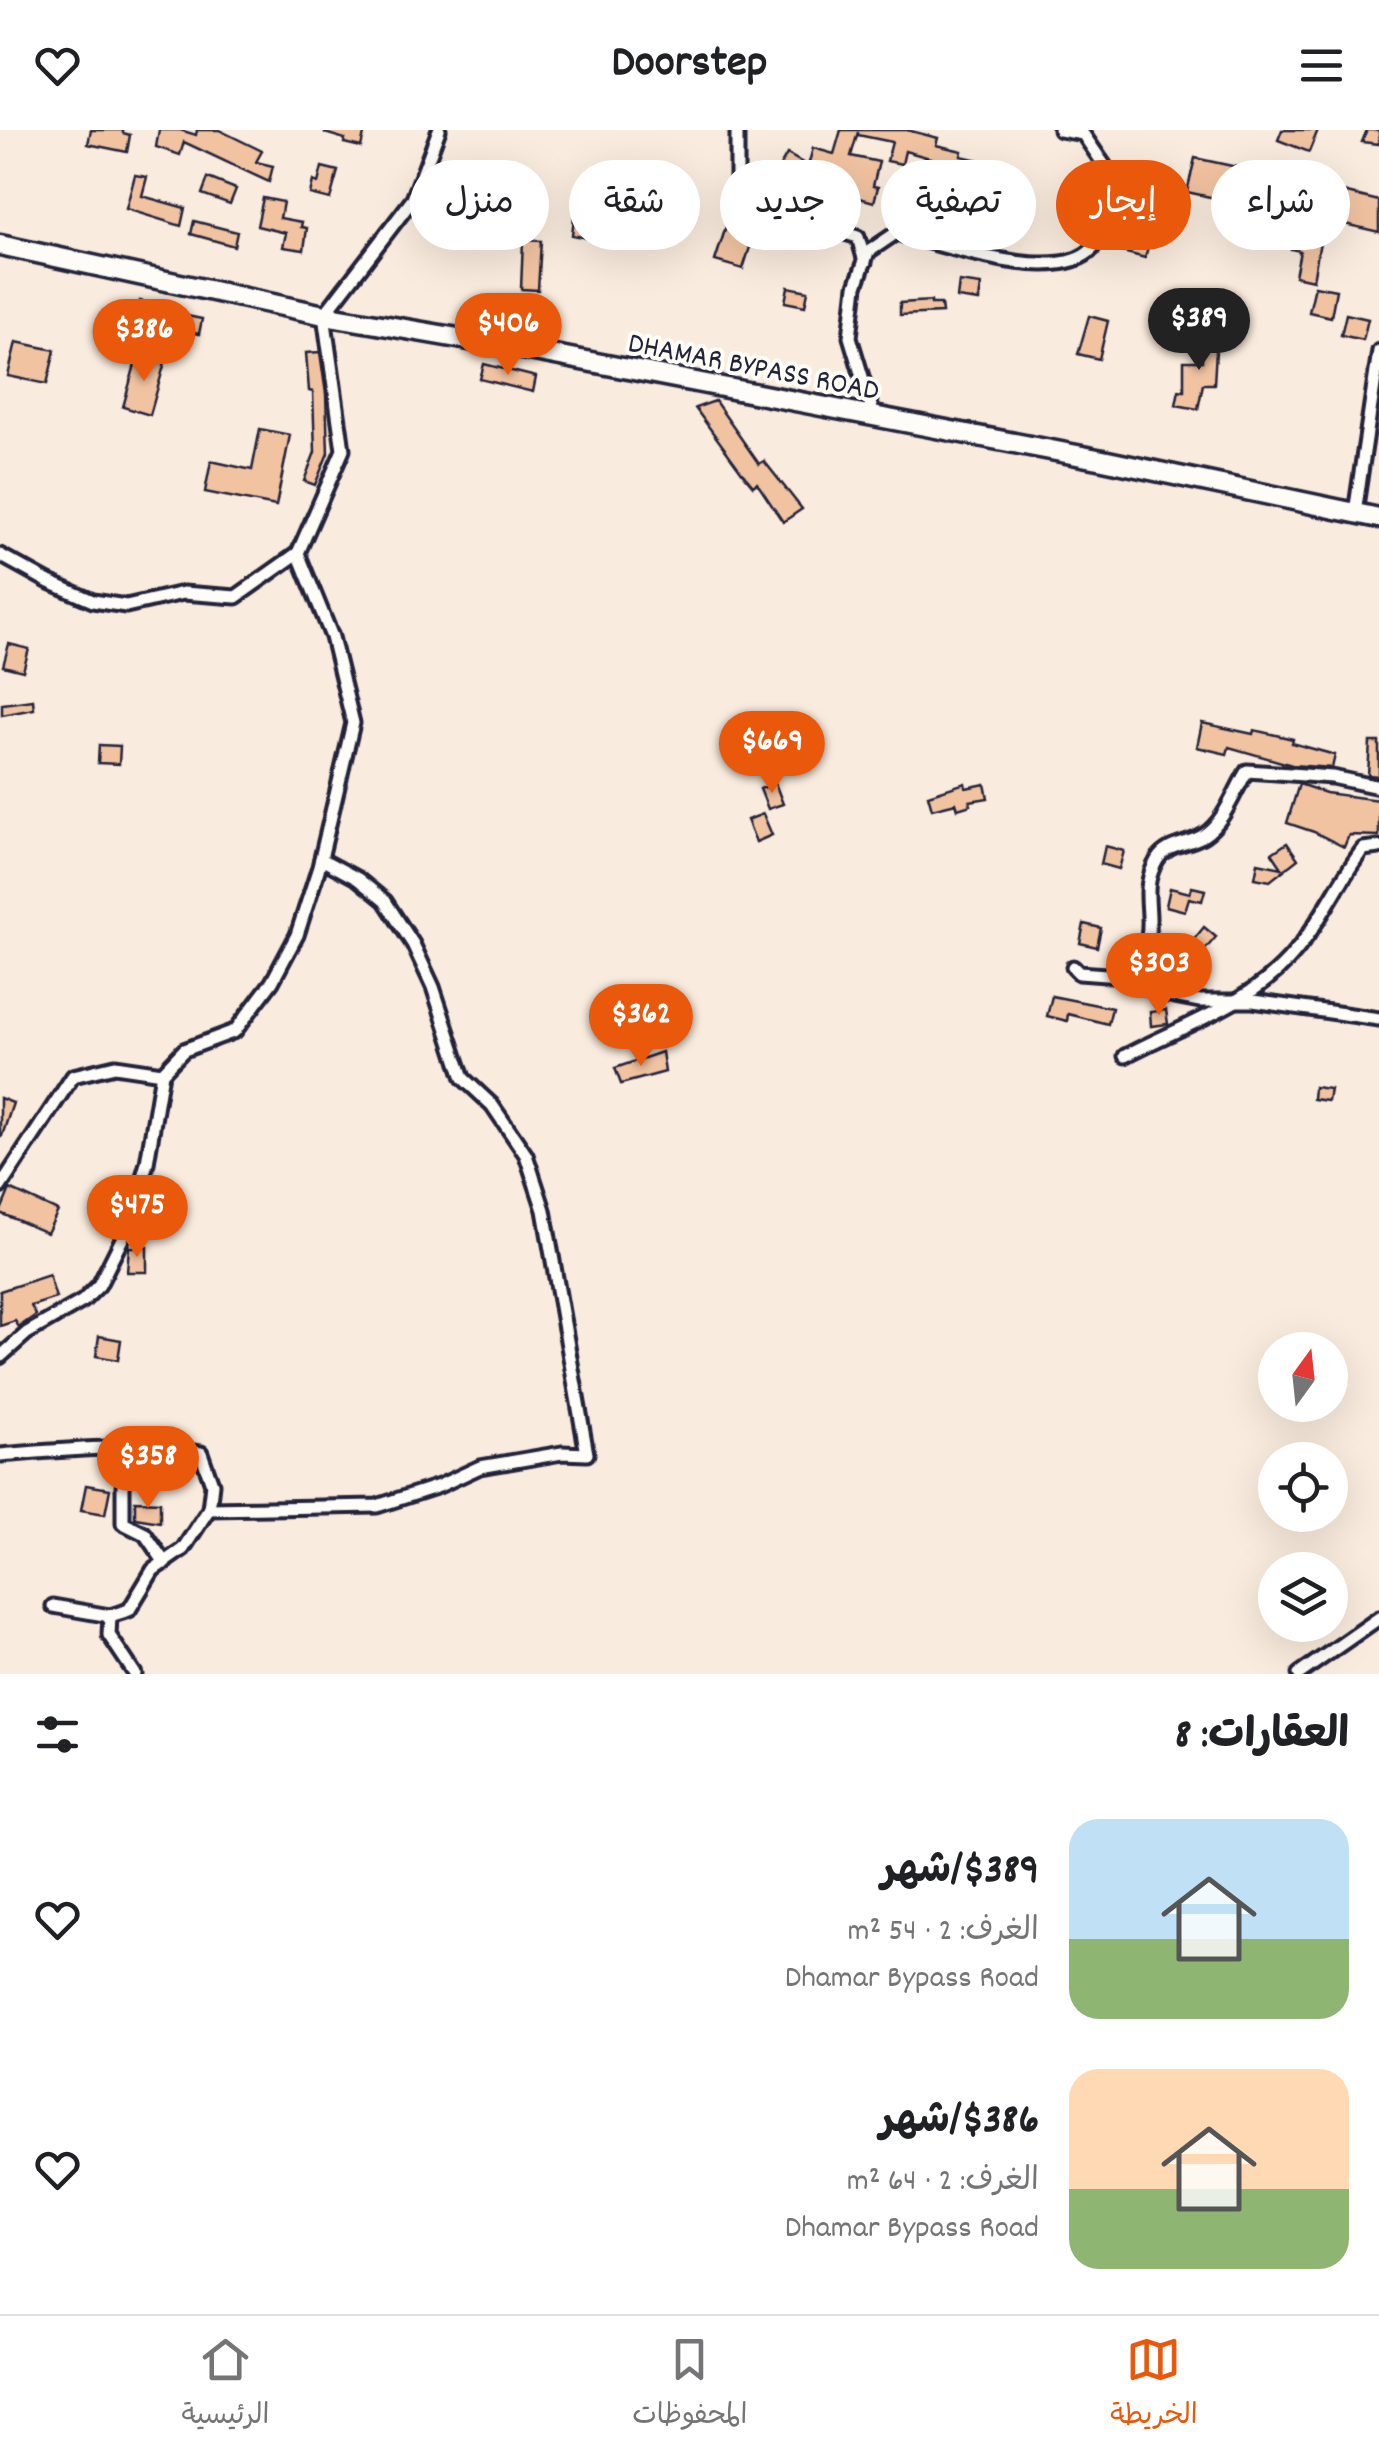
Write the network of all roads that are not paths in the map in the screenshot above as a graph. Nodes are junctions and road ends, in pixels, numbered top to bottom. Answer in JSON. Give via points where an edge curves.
{"nodes":[{"id":1,"x":439,"y":130,"type":"edge"},
{"id":2,"x":738,"y":130,"type":"edge"},
{"id":3,"x":1060,"y":130,"type":"edge"},
{"id":4,"x":0,"y":245,"type":"edge"},
{"id":5,"x":864,"y":262,"type":"junction"},
{"id":6,"x":324,"y":314,"type":"junction"},
{"id":7,"x":1379,"y":350,"type":"edge"},
{"id":8,"x":1376,"y":385,"type":"edge"},
{"id":9,"x":874,"y":416,"type":"junction"},
{"id":10,"x":1355,"y":514,"type":"junction"},
{"id":11,"x":1379,"y":518,"type":"edge"},
{"id":12,"x":298,"y":553,"type":"junction"},
{"id":13,"x":0,"y":555,"type":"edge"},
{"id":14,"x":1379,"y":786,"type":"edge"},
{"id":15,"x":1379,"y":847,"type":"edge"},
{"id":16,"x":321,"y":859,"type":"junction"},
{"id":17,"x":1073,"y":967,"type":"dead end"},
{"id":18,"x":1126,"y":978,"type":"junction"},
{"id":19,"x":1236,"y":1001,"type":"junction"},
{"id":20,"x":1379,"y":1019,"type":"edge"},
{"id":21,"x":1125,"y":1056,"type":"dead end"},
{"id":22,"x":162,"y":1073,"type":"junction"},
{"id":23,"x":0,"y":1187,"type":"edge"},
{"id":24,"x":1,"y":1354,"type":"edge"},
{"id":25,"x":0,"y":1455,"type":"edge"},
{"id":26,"x":122,"y":1486,"type":"dead end"},
{"id":27,"x":209,"y":1510,"type":"junction"},
{"id":28,"x":165,"y":1563,"type":"junction"},
{"id":29,"x":52,"y":1606,"type":"dead end"},
{"id":30,"x":110,"y":1616,"type":"junction"},
{"id":31,"x":1379,"y":1618,"type":"edge"},
{"id":32,"x":135,"y":1674,"type":"edge"},
{"id":33,"x":1299,"y":1674,"type":"edge"}],
"edges":[{"from":1,"to":6,"type":"street","via":[[413,199]]},
{"from":2,"to":5,"type":"street","via":[[736,187],[762,209],[858,237]]},
{"from":3,"to":5,"type":"street","via":[[1083,134],[1115,181],[1110,213],[1093,249],[1068,262],[1036,265],[896,234]]},
{"from":4,"to":6,"type":"main road","name":"DHAMAR BYPASS ROAD"},
{"from":5,"to":9,"type":"street","via":[[850,336]]},
{"from":6,"to":9,"type":"main road","name":"DHAMAR BYPASS ROAD"},
{"from":6,"to":12,"type":"street","via":[[342,450]]},
{"from":7,"to":8,"type":"street"},
{"from":8,"to":10,"type":"street"},
{"from":9,"to":10,"type":"main road","name":"DHAMAR BYPASS ROAD"},
{"from":10,"to":11,"type":"main road","name":"DHAMAR BYPASS ROAD"},
{"from":12,"to":13,"type":"street","via":[[236,596],[183,593],[126,606],[49,582]]},
{"from":12,"to":16,"type":"street","via":[[332,637],[354,723]]},
{"from":14,"to":18,"type":"street","via":[[1247,770],[1220,820],[1202,837],[1159,856],[1148,879],[1148,938]]},
{"from":15,"to":19,"type":"street","via":[[1363,849],[1292,956]]},
{"from":16,"to":22,"type":"street","via":[[297,935],[235,1032],[184,1050]]},
{"from":16,"to":27,"type":"street","via":[[385,901],[433,987],[464,1078],[492,1104],[526,1155],[544,1210],[588,1454],[480,1468],[376,1506]]},
{"from":17,"to":18,"type":"street"},
{"from":18,"to":19,"type":"street","via":[[1200,1002]]},
{"from":19,"to":20,"type":"street"},
{"from":19,"to":21,"type":"street"},
{"from":22,"to":23,"type":"street","via":[[115,1066],[74,1076]]},
{"from":22,"to":24,"type":"street","via":[[129,1225],[99,1285],[84,1302]]},
{"from":25,"to":27,"type":"street","via":[[201,1453],[212,1484]]},
{"from":26,"to":28,"type":"street","via":[[123,1523],[145,1534]]},
{"from":27,"to":28,"type":"street"},
{"from":28,"to":30,"type":"street","via":[[153,1570],[130,1610]]},
{"from":29,"to":30,"type":"street"},
{"from":30,"to":32,"type":"street","via":[[109,1635]]},
{"from":31,"to":33,"type":"street"}]}
